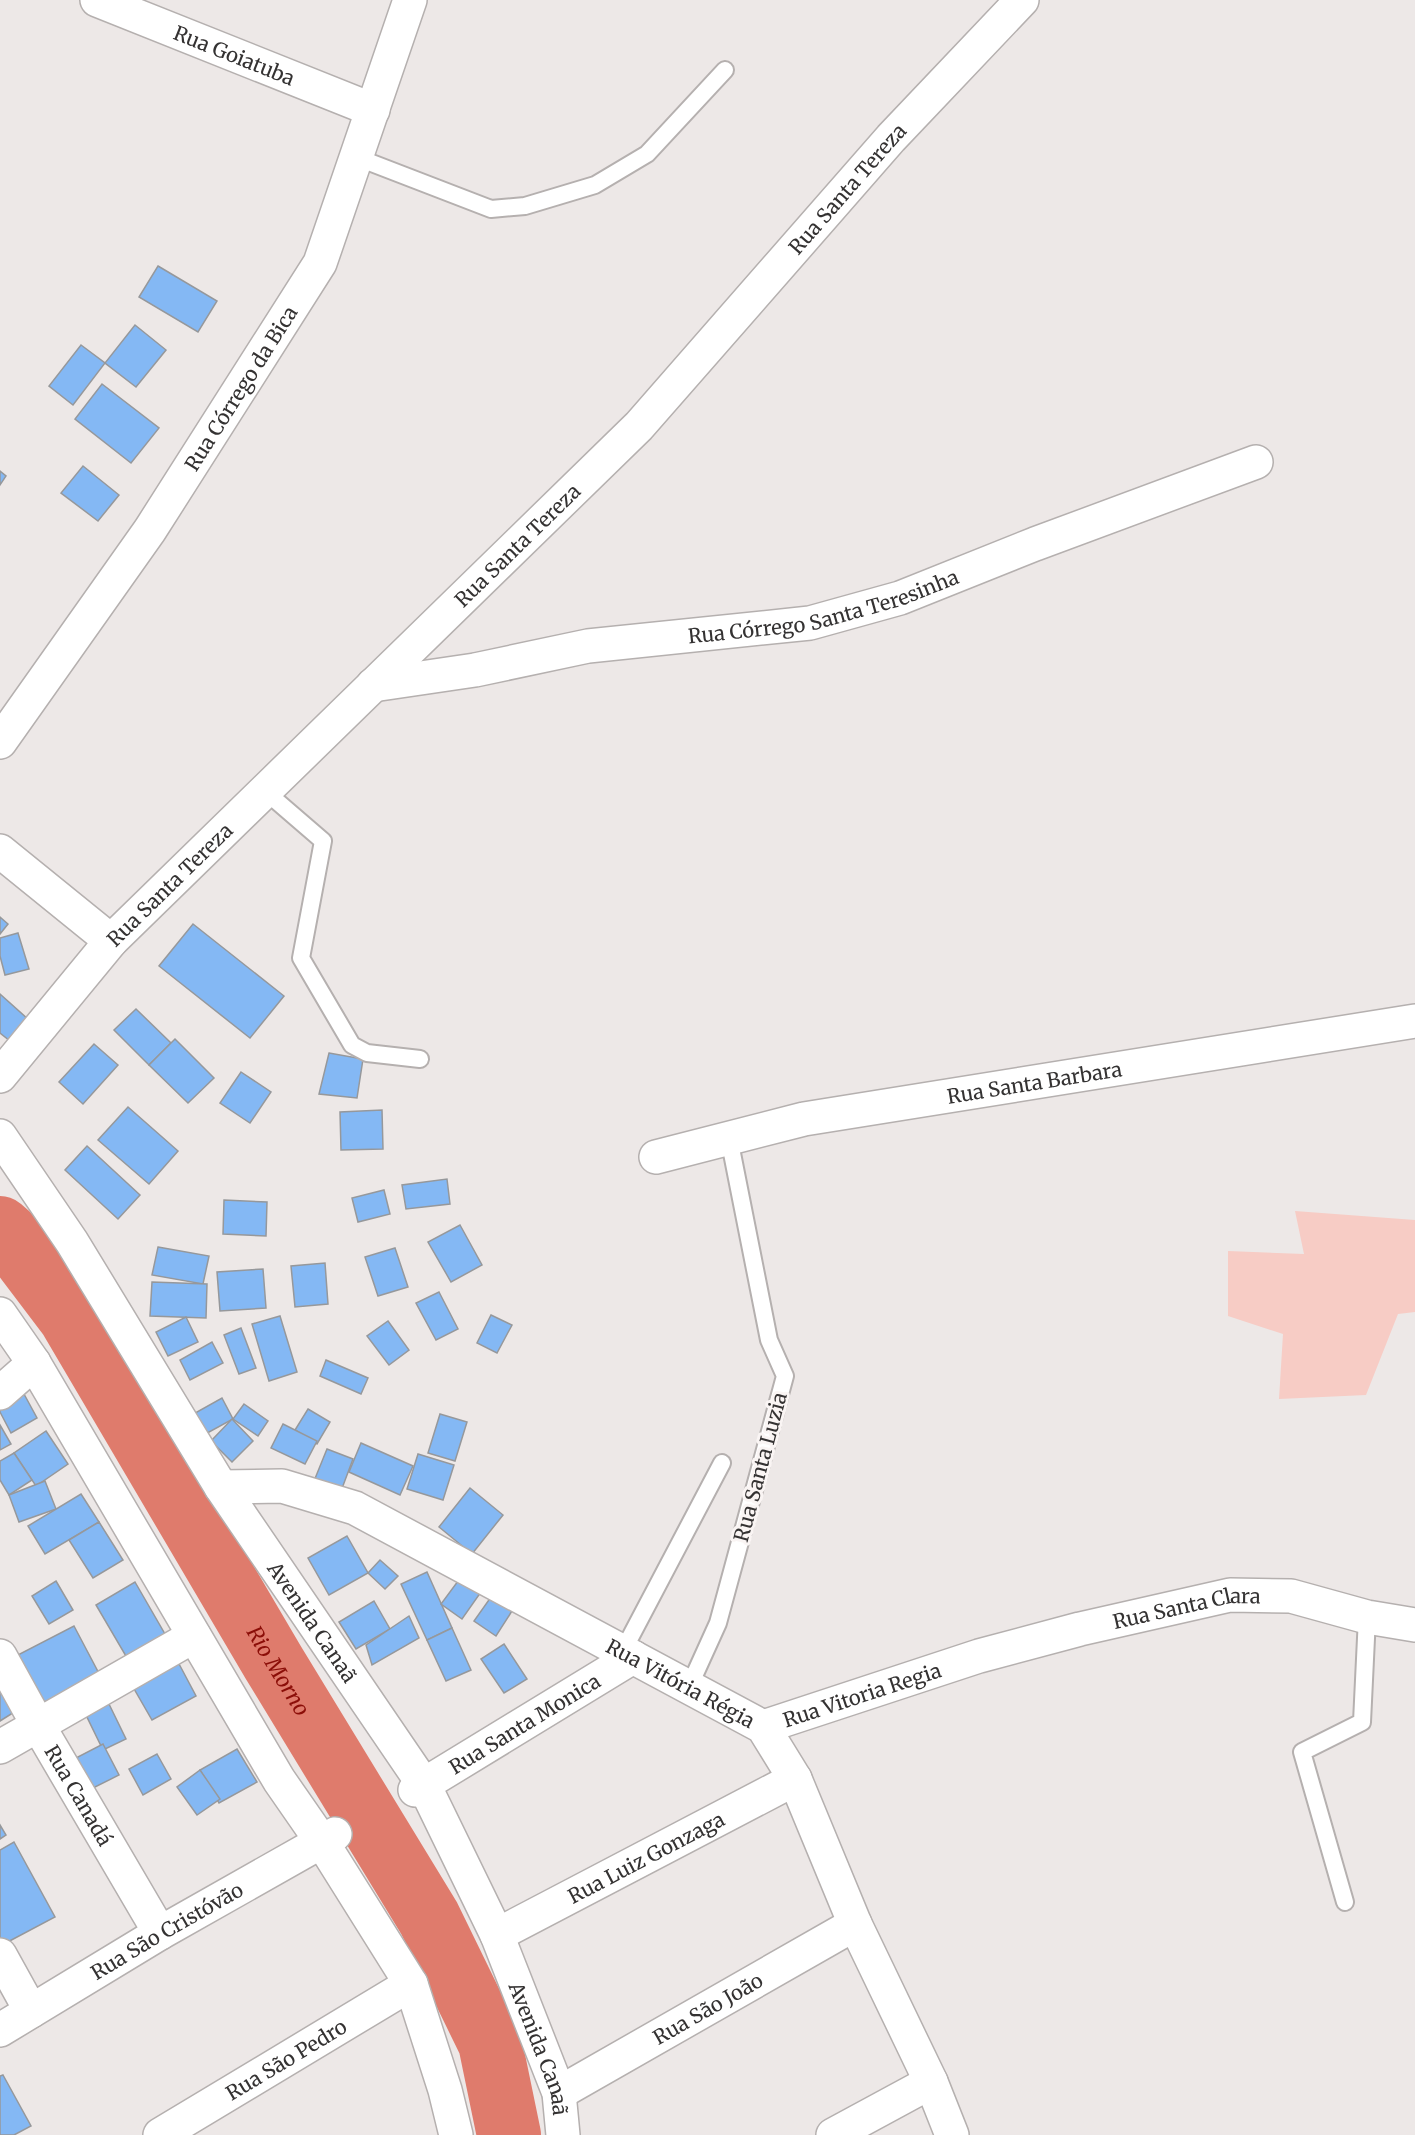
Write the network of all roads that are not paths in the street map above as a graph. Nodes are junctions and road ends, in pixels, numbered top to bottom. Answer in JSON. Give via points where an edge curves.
{"nodes":[{"id":1,"x":97,"y":0,"type":"edge"},
{"id":2,"x":410,"y":0,"type":"edge"},
{"id":3,"x":1022,"y":0,"type":"edge"},
{"id":4,"x":725,"y":70,"type":"dead end"},
{"id":5,"x":373,"y":110,"type":"junction"},
{"id":6,"x":356,"y":157,"type":"junction"},
{"id":7,"x":1256,"y":462,"type":"dead end"},
{"id":8,"x":373,"y":685,"type":"junction"},
{"id":9,"x":0,"y":742,"type":"edge"},
{"id":10,"x":265,"y":791,"type":"junction"},
{"id":11,"x":0,"y":851,"type":"edge"},
{"id":12,"x":111,"y":941,"type":"junction"},
{"id":13,"x":1415,"y":1021,"type":"edge"},
{"id":14,"x":420,"y":1059,"type":"dead end"},
{"id":15,"x":0,"y":1076,"type":"edge"},
{"id":16,"x":0,"y":1136,"type":"edge"},
{"id":17,"x":729,"y":1138,"type":"junction"},
{"id":18,"x":656,"y":1157,"type":"dead end"},
{"id":19,"x":0,"y":1314,"type":"edge"},
{"id":20,"x":34,"y":1364,"type":"junction"},
{"id":21,"x":0,"y":1393,"type":"edge"},
{"id":22,"x":722,"y":1463,"type":"dead end"},
{"id":23,"x":221,"y":1487,"type":"junction"},
{"id":24,"x":1367,"y":1617,"type":"junction"},
{"id":25,"x":1415,"y":1625,"type":"edge"},
{"id":26,"x":194,"y":1636,"type":"junction"},
{"id":27,"x":628,"y":1654,"type":"junction"},
{"id":28,"x":0,"y":1656,"type":"edge"},
{"id":29,"x":960,"y":1662,"type":"joint"},
{"id":30,"x":689,"y":1687,"type":"junction"},
{"id":31,"x":38,"y":1725,"type":"junction"},
{"id":32,"x":763,"y":1727,"type":"junction"},
{"id":33,"x":0,"y":1747,"type":"edge"},
{"id":34,"x":795,"y":1779,"type":"junction"},
{"id":35,"x":420,"y":1787,"type":"junction"},
{"id":36,"x":328,"y":1838,"type":"junction"},
{"id":37,"x":1345,"y":1902,"type":"dead end"},
{"id":38,"x":855,"y":1924,"type":"junction"},
{"id":39,"x":160,"y":1933,"type":"junction"},
{"id":40,"x":497,"y":1935,"type":"junction"},
{"id":41,"x":0,"y":1955,"type":"edge"},
{"id":42,"x":411,"y":1984,"type":"junction"},
{"id":43,"x":32,"y":2011,"type":"junction"},
{"id":44,"x":0,"y":2030,"type":"edge"},
{"id":45,"x":931,"y":2082,"type":"junction"},
{"id":46,"x":559,"y":2093,"type":"junction"},
{"id":47,"x":160,"y":2135,"type":"edge"},
{"id":48,"x":456,"y":2135,"type":"edge"},
{"id":49,"x":563,"y":2135,"type":"edge"},
{"id":50,"x":833,"y":2135,"type":"edge"},
{"id":51,"x":952,"y":2135,"type":"edge"}],
"edges":[{"from":1,"to":5,"type":"street","name":"Rua Goiatuba"},
{"from":2,"to":5,"type":"street","name":"Rua Córrego da Bica"},
{"from":3,"to":8,"type":"street","name":"Rua Santa Tereza","via":[[891,138],[639,426]]},
{"from":4,"to":6,"type":"lane","via":[[647,154],[596,185],[525,206],[491,209]]},
{"from":5,"to":6,"type":"street","name":"Rua Córrego da Bica"},
{"from":6,"to":9,"type":"street","name":"Rua Córrego da Bica","via":[[320,263],[150,530]]},
{"from":7,"to":8,"type":"street","name":"Rua Córrego Santa Teresinha","via":[[900,598],[810,623],[588,646],[475,670]]},
{"from":8,"to":10,"type":"street","name":"Rua Santa Tereza"},
{"from":10,"to":12,"type":"street","name":"Rua Santa Tereza"},
{"from":10,"to":14,"type":"lane","via":[[323,841],[300,958],[352,1045],[367,1053]]},
{"from":11,"to":12,"type":"street"},
{"from":12,"to":15,"type":"street","name":"Rua Santa Tereza"},
{"from":13,"to":17,"type":"street","name":"Rua Santa Barbara","via":[[804,1119]]},
{"from":16,"to":23,"type":"street","name":"Avenida Canaã","via":[[72,1242]]},
{"from":17,"to":18,"type":"street","name":"Rua Santa Barbara"},
{"from":17,"to":30,"type":"lane","name":"Rua Santa Luzia","via":[[769,1340],[785,1376],[718,1623]]},
{"from":19,"to":20,"type":"street"},
{"from":20,"to":21,"type":"street"},
{"from":20,"to":26,"type":"street"},
{"from":22,"to":27,"type":"lane"},
{"from":23,"to":27,"type":"street","name":"Rua Vitória Régia","via":[[282,1486],[355,1508]]},
{"from":23,"to":35,"type":"street","name":"Avenida Canaã"},
{"from":24,"to":25,"type":"street","name":"Rua Santa Clara"},
{"from":24,"to":29,"type":"street","name":"Rua Santa Clara","via":[[1291,1596],[1230,1595],[1080,1629]]},
{"from":24,"to":37,"type":"lane","via":[[1362,1722],[1302,1752]]},
{"from":26,"to":31,"type":"street"},
{"from":26,"to":36,"type":"street","via":[[279,1780]]},
{"from":27,"to":30,"type":"street","name":"Rua Vitória Régia"},
{"from":27,"to":35,"type":"street","name":"Rua Santa Monica"},
{"from":28,"to":31,"type":"street","name":"Rua Canadá"},
{"from":29,"to":32,"type":"street","name":"Rua Vitoria Regia"},
{"from":30,"to":32,"type":"street","name":"Rua Vitória Régia"},
{"from":31,"to":33,"type":"street"},
{"from":31,"to":39,"type":"street","name":"Rua Canadá"},
{"from":32,"to":34,"type":"street","name":"Rua Vitória Régia"},
{"from":34,"to":38,"type":"street","name":"Rua Vitória Régia"},
{"from":34,"to":40,"type":"street","name":"Rua Luiz Gonzaga"},
{"from":35,"to":40,"type":"street","name":"Avenida Canaã"},
{"from":36,"to":39,"type":"street","name":"Rua São Cristóvão"},
{"from":36,"to":42,"type":"street"},
{"from":38,"to":45,"type":"street","name":"Rua Vitória Régia"},
{"from":38,"to":46,"type":"street","name":"Rua São João"},
{"from":39,"to":43,"type":"street","name":"Rua São Cristóvão"},
{"from":40,"to":46,"type":"street","name":"Avenida Canaã"},
{"from":41,"to":43,"type":"street"},
{"from":42,"to":47,"type":"street","name":"Rua São Pedro"},
{"from":42,"to":48,"type":"street"},
{"from":43,"to":44,"type":"street","name":"Rua São Cristóvão"},
{"from":45,"to":50,"type":"street"},
{"from":45,"to":51,"type":"street","name":"Rua Vitória Régia"},
{"from":46,"to":49,"type":"street","name":"Avenida Canaã"}]}
